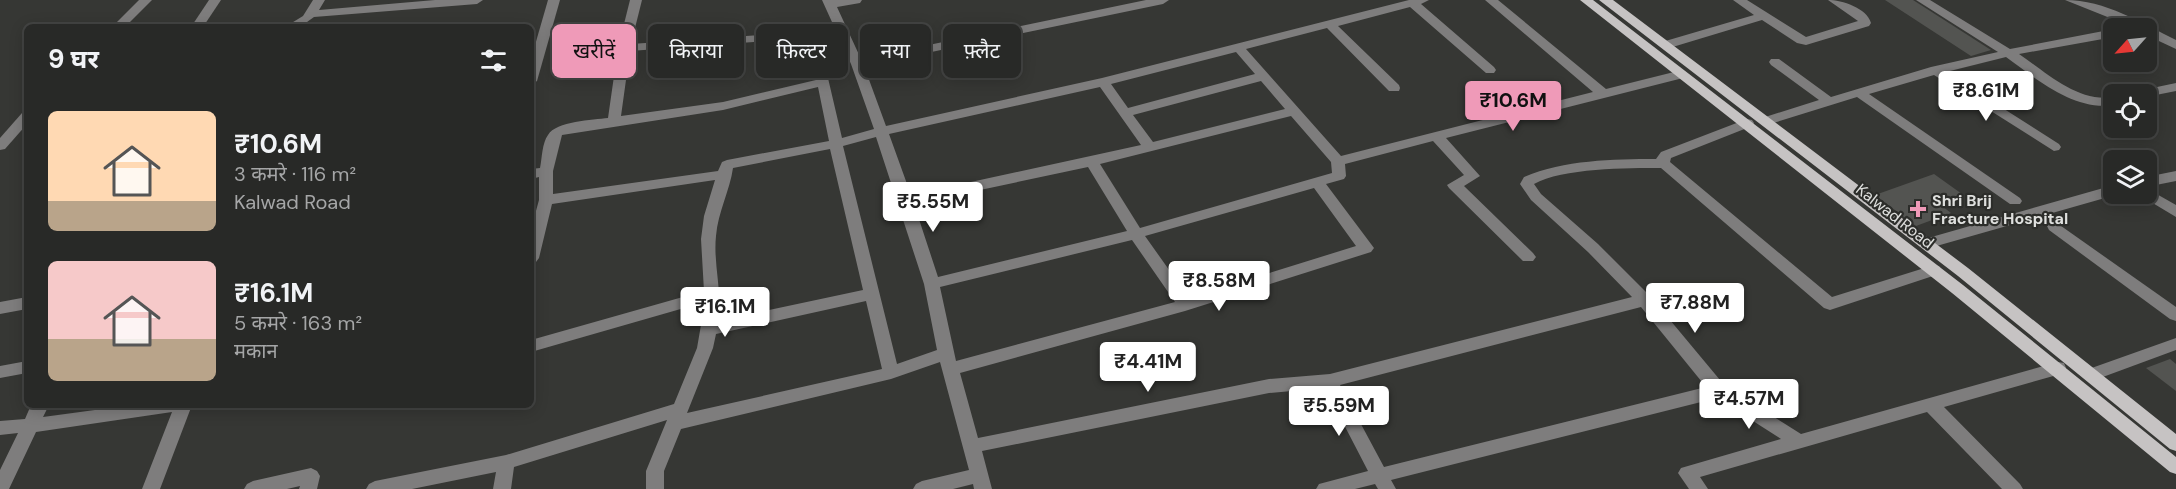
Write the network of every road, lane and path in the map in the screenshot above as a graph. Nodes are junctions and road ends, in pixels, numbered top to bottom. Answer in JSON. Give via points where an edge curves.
{"nodes":[{"id":1,"x":146,"y":0,"type":"edge"},
{"id":2,"x":215,"y":0,"type":"edge"},
{"id":3,"x":319,"y":0,"type":"edge"},
{"id":4,"x":477,"y":0,"type":"edge"},
{"id":5,"x":554,"y":0,"type":"edge"},
{"id":6,"x":651,"y":0,"type":"edge"},
{"id":7,"x":856,"y":0,"type":"edge"},
{"id":8,"x":1163,"y":0,"type":"edge"},
{"id":9,"x":1394,"y":0,"type":"edge"},
{"id":10,"x":1491,"y":0,"type":"edge"},
{"id":11,"x":1586,"y":0,"type":"edge"},
{"id":12,"x":1605,"y":0,"type":"edge"},
{"id":13,"x":1739,"y":0,"type":"edge"},
{"id":14,"x":1834,"y":0,"type":"edge"},
{"id":15,"x":1922,"y":0,"type":"edge"},
{"id":16,"x":2071,"y":0,"type":"edge"},
{"id":17,"x":636,"y":1,"type":"edge"},
{"id":18,"x":1415,"y":2,"type":"edge"},
{"id":19,"x":829,"y":3,"type":"edge"},
{"id":20,"x":1138,"y":3,"type":"edge"},
{"id":21,"x":310,"y":14,"type":"junction"},
{"id":22,"x":1764,"y":16,"type":"junction"},
{"id":23,"x":2121,"y":18,"type":"edge"},
{"id":24,"x":121,"y":24,"type":"edge"},
{"id":25,"x":199,"y":24,"type":"edge"},
{"id":26,"x":297,"y":24,"type":"edge"},
{"id":27,"x":630,"y":24,"type":"edge"},
{"id":28,"x":1329,"y":24,"type":"junction"},
{"id":29,"x":2103,"y":35,"type":"edge"},
{"id":30,"x":2157,"y":36,"type":"edge"},
{"id":31,"x":536,"y":44,"type":"edge"},
{"id":32,"x":1666,"y":45,"type":"junction"},
{"id":33,"x":2176,"y":45,"type":"edge"},
{"id":34,"x":636,"y":47,"type":"edge"},
{"id":35,"x":1238,"y":47,"type":"junction"},
{"id":36,"x":2007,"y":52,"type":"junction"},
{"id":37,"x":1774,"y":62,"type":"dead end"},
{"id":38,"x":857,"y":64,"type":"junction"},
{"id":39,"x":1490,"y":70,"type":"dead end"},
{"id":40,"x":1935,"y":70,"type":"junction"},
{"id":41,"x":1682,"y":74,"type":"junction"},
{"id":42,"x":1264,"y":76,"type":"junction"},
{"id":43,"x":620,"y":78,"type":"edge"},
{"id":44,"x":823,"y":82,"type":"junction"},
{"id":45,"x":1103,"y":82,"type":"junction"},
{"id":46,"x":2176,"y":87,"type":"edge"},
{"id":47,"x":1394,"y":88,"type":"dead end"},
{"id":48,"x":2157,"y":91,"type":"edge"},
{"id":49,"x":1858,"y":92,"type":"junction"},
{"id":50,"x":1602,"y":93,"type":"junction"},
{"id":51,"x":1829,"y":101,"type":"junction"},
{"id":52,"x":2103,"y":103,"type":"edge"},
{"id":53,"x":1295,"y":111,"type":"junction"},
{"id":54,"x":1125,"y":113,"type":"junction"},
{"id":55,"x":24,"y":119,"type":"edge"},
{"id":56,"x":614,"y":121,"type":"junction"},
{"id":57,"x":1767,"y":121,"type":"junction"},
{"id":58,"x":1747,"y":123,"type":"junction"},
{"id":59,"x":882,"y":131,"type":"junction"},
{"id":60,"x":1436,"y":136,"type":"junction"},
{"id":61,"x":836,"y":144,"type":"junction"},
{"id":62,"x":0,"y":146,"type":"edge"},
{"id":63,"x":1149,"y":147,"type":"junction"},
{"id":64,"x":2054,"y":147,"type":"dead end"},
{"id":65,"x":1338,"y":161,"type":"junction"},
{"id":66,"x":1092,"y":162,"type":"junction"},
{"id":67,"x":1664,"y":164,"type":"junction"},
{"id":68,"x":546,"y":171,"type":"junction"},
{"id":69,"x":534,"y":173,"type":"edge"},
{"id":70,"x":726,"y":174,"type":"junction"},
{"id":71,"x":2176,"y":176,"type":"edge"},
{"id":72,"x":2157,"y":180,"type":"edge"},
{"id":73,"x":1317,"y":182,"type":"junction"},
{"id":74,"x":2103,"y":193,"type":"edge"},
{"id":75,"x":546,"y":200,"type":"junction"},
{"id":76,"x":2157,"y":200,"type":"edge"},
{"id":77,"x":906,"y":201,"type":"junction"},
{"id":78,"x":2015,"y":201,"type":"dead end"},
{"id":79,"x":2176,"y":212,"type":"edge"},
{"id":80,"x":2054,"y":226,"type":"dead end"},
{"id":81,"x":1136,"y":234,"type":"junction"},
{"id":82,"x":1926,"y":244,"type":"junction"},
{"id":83,"x":534,"y":246,"type":"edge"},
{"id":84,"x":1528,"y":257,"type":"dead end"},
{"id":85,"x":1934,"y":270,"type":"junction"},
{"id":86,"x":932,"y":284,"type":"junction"},
{"id":87,"x":712,"y":294,"type":"junction"},
{"id":88,"x":872,"y":294,"type":"junction"},
{"id":89,"x":1644,"y":300,"type":"junction"},
{"id":90,"x":24,"y":304,"type":"edge"},
{"id":91,"x":1185,"y":305,"type":"junction"},
{"id":92,"x":0,"y":308,"type":"edge"},
{"id":93,"x":2176,"y":315,"type":"edge"},
{"id":94,"x":710,"y":329,"type":"junction"},
{"id":95,"x":2176,"y":344,"type":"edge"},
{"id":96,"x":534,"y":345,"type":"edge"},
{"id":97,"x":949,"y":361,"type":"junction"},
{"id":98,"x":24,"y":368,"type":"edge"},
{"id":99,"x":2058,"y":369,"type":"junction"},
{"id":100,"x":0,"y":372,"type":"edge"},
{"id":101,"x":891,"y":373,"type":"junction"},
{"id":102,"x":2092,"y":375,"type":"junction"},
{"id":103,"x":1330,"y":381,"type":"junction"},
{"id":104,"x":1719,"y":391,"type":"junction"},
{"id":105,"x":1930,"y":404,"type":"junction"},
{"id":106,"x":38,"y":408,"type":"edge"},
{"id":107,"x":156,"y":408,"type":"edge"},
{"id":108,"x":182,"y":408,"type":"edge"},
{"id":109,"x":678,"y":416,"type":"junction"},
{"id":110,"x":30,"y":425,"type":"junction"},
{"id":111,"x":0,"y":428,"type":"edge"},
{"id":112,"x":1797,"y":440,"type":"junction"},
{"id":113,"x":2176,"y":444,"type":"edge"},
{"id":114,"x":972,"y":446,"type":"junction"},
{"id":115,"x":506,"y":462,"type":"junction"},
{"id":116,"x":2176,"y":467,"type":"edge"},
{"id":117,"x":981,"y":482,"type":"edge"},
{"id":118,"x":1383,"y":483,"type":"edge"},
{"id":119,"x":0,"y":489,"type":"edge"},
{"id":120,"x":151,"y":489,"type":"edge"},
{"id":121,"x":253,"y":489,"type":"edge"},
{"id":122,"x":308,"y":489,"type":"edge"},
{"id":123,"x":375,"y":489,"type":"edge"},
{"id":124,"x":502,"y":489,"type":"edge"},
{"id":125,"x":655,"y":489,"type":"edge"},
{"id":126,"x":922,"y":489,"type":"edge"},
{"id":127,"x":1325,"y":489,"type":"edge"},
{"id":128,"x":1699,"y":489,"type":"edge"},
{"id":129,"x":2014,"y":489,"type":"edge"}],
"edges":[{"from":1,"to":24,"type":"street"},
{"from":2,"to":25,"type":"street"},
{"from":3,"to":21,"type":"street"},
{"from":4,"to":21,"type":"street"},
{"from":5,"to":31,"type":"street"},
{"from":6,"to":17,"type":"street"},
{"from":7,"to":19,"type":"street"},
{"from":8,"to":20,"type":"street"},
{"from":9,"to":18,"type":"street"},
{"from":10,"to":50,"type":"street"},
{"from":11,"to":41,"type":"main road","name":"Kalwad Road"},
{"from":12,"to":32,"type":"main road","name":"Kalwad Road"},
{"from":13,"to":22,"type":"street"},
{"from":14,"to":22,"type":"street","via":[[1865,23],[1804,41]]},
{"from":15,"to":36,"type":"street"},
{"from":16,"to":23,"type":"street"},
{"from":17,"to":27,"type":"street"},
{"from":18,"to":28,"type":"street"},
{"from":18,"to":39,"type":"street"},
{"from":19,"to":38,"type":"street"},
{"from":20,"to":38,"type":"street"},
{"from":21,"to":26,"type":"street"},
{"from":22,"to":32,"type":"street"},
{"from":28,"to":35,"type":"street"},
{"from":28,"to":47,"type":"street"},
{"from":29,"to":36,"type":"street"},
{"from":30,"to":33,"type":"street"},
{"from":32,"to":57,"type":"main road","name":"Kalwad Road"},
{"from":34,"to":44,"type":"street","via":[[813,34]]},
{"from":35,"to":42,"type":"street"},
{"from":35,"to":45,"type":"street"},
{"from":36,"to":40,"type":"street"},
{"from":36,"to":52,"type":"street","via":[[2067,93]]},
{"from":37,"to":51,"type":"street"},
{"from":38,"to":59,"type":"street"},
{"from":40,"to":49,"type":"street"},
{"from":40,"to":64,"type":"street"},
{"from":41,"to":50,"type":"street"},
{"from":41,"to":58,"type":"main road","name":"Kalwad Road"},
{"from":42,"to":53,"type":"street"},
{"from":42,"to":54,"type":"street"},
{"from":43,"to":56,"type":"street"},
{"from":44,"to":56,"type":"street","via":[[723,106]]},
{"from":44,"to":61,"type":"street"},
{"from":45,"to":54,"type":"street"},
{"from":45,"to":59,"type":"street"},
{"from":46,"to":48,"type":"street"},
{"from":49,"to":51,"type":"street"},
{"from":49,"to":78,"type":"street"},
{"from":50,"to":60,"type":"street"},
{"from":51,"to":57,"type":"street"},
{"from":53,"to":63,"type":"street"},
{"from":53,"to":65,"type":"street"},
{"from":54,"to":63,"type":"street"},
{"from":55,"to":62,"type":"street"},
{"from":56,"to":68,"type":"street","via":[[557,132]]},
{"from":57,"to":82,"type":"main road","name":"Kalwad Road"},
{"from":58,"to":67,"type":"street","via":[[1666,155],[1662,158]]},
{"from":58,"to":85,"type":"main road","name":"Kalwad Road"},
{"from":59,"to":61,"type":"street"},
{"from":59,"to":77,"type":"street"},
{"from":60,"to":65,"type":"street"},
{"from":60,"to":84,"type":"street","via":[[1473,176],[1454,186]]},
{"from":61,"to":70,"type":"street","via":[[728,165]]},
{"from":61,"to":88,"type":"street"},
{"from":63,"to":66,"type":"street"},
{"from":65,"to":73,"type":"street","via":[[1339,176]]},
{"from":66,"to":77,"type":"street"},
{"from":66,"to":81,"type":"street"},
{"from":67,"to":85,"type":"street","via":[[1830,304]]},
{"from":67,"to":89,"type":"street","via":[[1629,163],[1544,173],[1527,184]]},
{"from":68,"to":69,"type":"street"},
{"from":68,"to":75,"type":"street"},
{"from":70,"to":75,"type":"street"},
{"from":70,"to":87,"type":"street","via":[[711,216],[708,239]]},
{"from":71,"to":72,"type":"street"},
{"from":73,"to":81,"type":"street"},
{"from":73,"to":91,"type":"street","via":[[1366,248]]},
{"from":74,"to":82,"type":"street"},
{"from":75,"to":83,"type":"street"},
{"from":76,"to":79,"type":"street"},
{"from":77,"to":86,"type":"street"},
{"from":80,"to":93,"type":"street"},
{"from":81,"to":86,"type":"street"},
{"from":81,"to":91,"type":"street"},
{"from":82,"to":102,"type":"main road","name":"Kalwad Road"},
{"from":85,"to":99,"type":"main road","name":"Kalwad Road"},
{"from":86,"to":97,"type":"street"},
{"from":87,"to":94,"type":"street"},
{"from":87,"to":96,"type":"street"},
{"from":88,"to":94,"type":"street"},
{"from":88,"to":101,"type":"street"},
{"from":89,"to":103,"type":"street"},
{"from":89,"to":104,"type":"street"},
{"from":90,"to":92,"type":"street"},
{"from":91,"to":97,"type":"street"},
{"from":94,"to":109,"type":"street"},
{"from":95,"to":102,"type":"street"},
{"from":97,"to":101,"type":"street"},
{"from":97,"to":114,"type":"street"},
{"from":98,"to":100,"type":"street"},
{"from":99,"to":105,"type":"street"},
{"from":99,"to":116,"type":"main road","name":"Kalwad Road"},
{"from":101,"to":109,"type":"street"},
{"from":102,"to":113,"type":"main road","name":"Kalwad Road"},
{"from":103,"to":114,"type":"street","via":[[1269,386]]},
{"from":103,"to":118,"type":"street"},
{"from":104,"to":112,"type":"street"},
{"from":104,"to":118,"type":"street"},
{"from":105,"to":112,"type":"street"},
{"from":105,"to":129,"type":"street"},
{"from":106,"to":110,"type":"street"},
{"from":107,"to":110,"type":"street","via":[[68,423]]},
{"from":108,"to":120,"type":"street"},
{"from":109,"to":115,"type":"street"},
{"from":109,"to":125,"type":"street","via":[[655,471]]},
{"from":110,"to":111,"type":"street"},
{"from":110,"to":119,"type":"street"},
{"from":112,"to":128,"type":"street","via":[[1687,472]]},
{"from":114,"to":117,"type":"street"},
{"from":115,"to":123,"type":"street"},
{"from":115,"to":124,"type":"street"},
{"from":117,"to":126,"type":"street"},
{"from":118,"to":127,"type":"street"},
{"from":121,"to":122,"type":"street","via":[[311,477]]}]}
